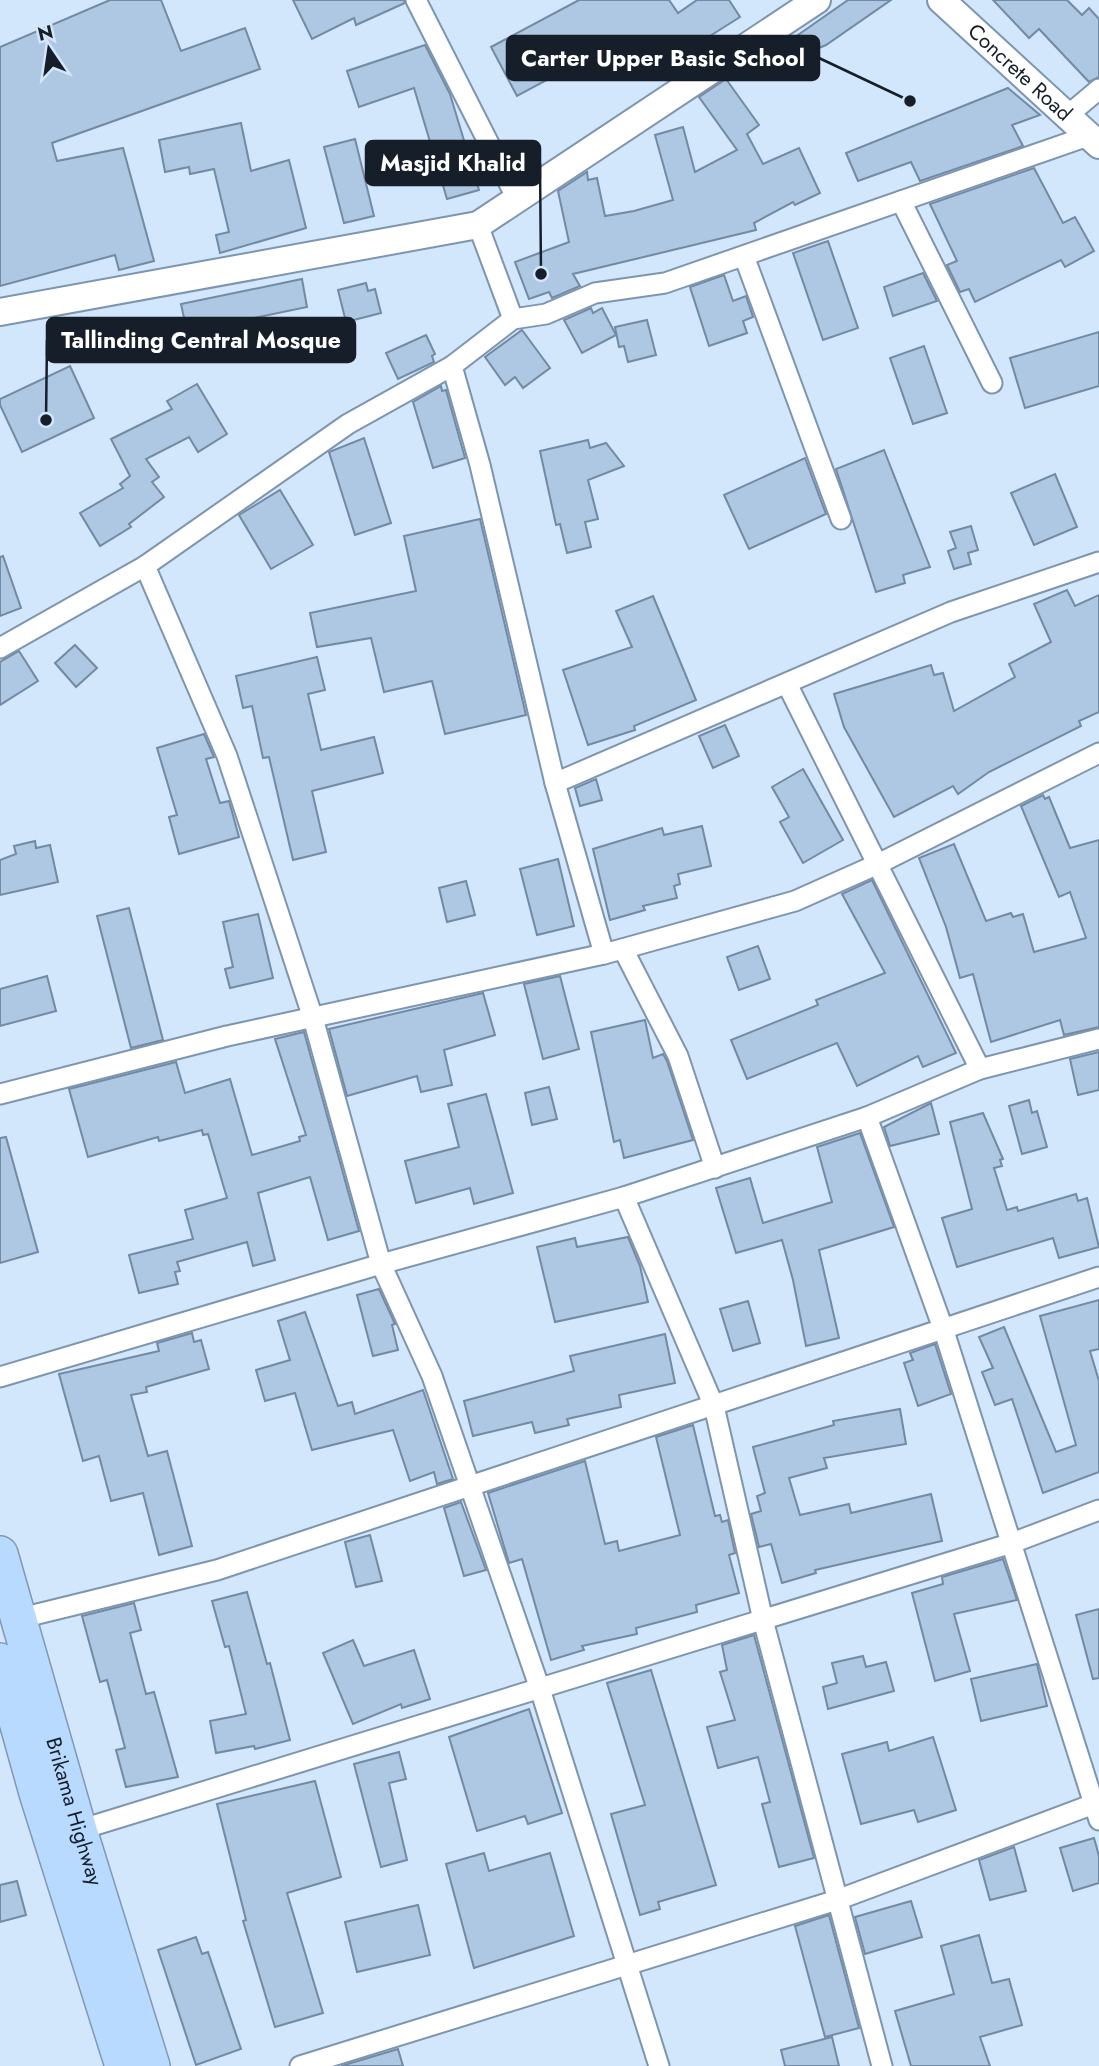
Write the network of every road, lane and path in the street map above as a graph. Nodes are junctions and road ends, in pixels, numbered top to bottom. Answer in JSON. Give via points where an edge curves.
{"nodes":[{"id":1,"x":416,"y":0,"type":"edge"},
{"id":2,"x":817,"y":0,"type":"edge"},
{"id":3,"x":941,"y":0,"type":"edge"},
{"id":4,"x":1099,"y":89,"type":"edge"},
{"id":5,"x":1067,"y":116,"type":"junction"},
{"id":6,"x":1093,"y":140,"type":"edge"},
{"id":7,"x":516,"y":197,"type":"junction"},
{"id":8,"x":901,"y":201,"type":"junction"},
{"id":9,"x":478,"y":225,"type":"junction"},
{"id":10,"x":744,"y":256,"type":"junction"},
{"id":11,"x":0,"y":312,"type":"edge"},
{"id":12,"x":513,"y":318,"type":"junction"},
{"id":13,"x":452,"y":366,"type":"junction"},
{"id":14,"x":992,"y":383,"type":"dead end"},
{"id":15,"x":841,"y":519,"type":"dead end"},
{"id":16,"x":1099,"y":562,"type":"edge"},
{"id":17,"x":145,"y":566,"type":"junction"},
{"id":18,"x":0,"y":648,"type":"edge"},
{"id":19,"x":787,"y":684,"type":"junction"},
{"id":20,"x":1099,"y":753,"type":"edge"},
{"id":21,"x":555,"y":783,"type":"junction"},
{"id":22,"x":878,"y":864,"type":"junction"},
{"id":23,"x":614,"y":952,"type":"junction"},
{"id":24,"x":313,"y":1018,"type":"junction"},
{"id":25,"x":1099,"y":1039,"type":"edge"},
{"id":26,"x":980,"y":1069,"type":"junction"},
{"id":27,"x":0,"y":1094,"type":"edge"},
{"id":28,"x":867,"y":1117,"type":"junction"},
{"id":29,"x":715,"y":1168,"type":"junction"},
{"id":30,"x":624,"y":1197,"type":"junction"},
{"id":31,"x":381,"y":1264,"type":"junction"},
{"id":32,"x":1099,"y":1278,"type":"edge"},
{"id":33,"x":943,"y":1331,"type":"junction"},
{"id":34,"x":0,"y":1377,"type":"edge"},
{"id":35,"x":714,"y":1406,"type":"junction"},
{"id":36,"x":470,"y":1485,"type":"junction"},
{"id":37,"x":1099,"y":1510,"type":"edge"},
{"id":38,"x":1012,"y":1543,"type":"junction"},
{"id":39,"x":0,"y":1554,"type":"edge"},
{"id":40,"x":17,"y":1619,"type":"junction"},
{"id":41,"x":763,"y":1620,"type":"junction"},
{"id":42,"x":0,"y":1661,"type":"edge"},
{"id":43,"x":540,"y":1689,"type":"junction"},
{"id":44,"x":1097,"y":1809,"type":"edge"},
{"id":45,"x":79,"y":1830,"type":"junction"},
{"id":46,"x":837,"y":1900,"type":"junction"},
{"id":47,"x":627,"y":1965,"type":"junction"},
{"id":48,"x":123,"y":2066,"type":"edge"},
{"id":49,"x":152,"y":2066,"type":"edge"},
{"id":50,"x":300,"y":2066,"type":"edge"},
{"id":51,"x":659,"y":2066,"type":"edge"},
{"id":52,"x":882,"y":2066,"type":"edge"}],
"edges":[{"from":1,"to":7,"type":"street"},
{"from":2,"to":7,"type":"street"},
{"from":3,"to":5,"type":"street","name":"Concrete Road"},
{"from":4,"to":5,"type":"street"},
{"from":5,"to":6,"type":"street","name":"Concrete Road"},
{"from":6,"to":8,"type":"street"},
{"from":7,"to":9,"type":"street"},
{"from":8,"to":10,"type":"street"},
{"from":8,"to":14,"type":"street"},
{"from":9,"to":11,"type":"street"},
{"from":9,"to":12,"type":"street"},
{"from":10,"to":12,"type":"street","via":[[665,283],[595,293],[547,314]]},
{"from":10,"to":15,"type":"street"},
{"from":12,"to":13,"type":"street"},
{"from":13,"to":17,"type":"street","via":[[348,424]]},
{"from":13,"to":21,"type":"street"},
{"from":16,"to":19,"type":"street","via":[[951,612]]},
{"from":17,"to":18,"type":"street"},
{"from":17,"to":24,"type":"street","via":[[227,756]]},
{"from":19,"to":21,"type":"street"},
{"from":19,"to":22,"type":"street"},
{"from":20,"to":22,"type":"street"},
{"from":21,"to":23,"type":"street"},
{"from":22,"to":23,"type":"street","via":[[795,901]]},
{"from":22,"to":26,"type":"street"},
{"from":23,"to":24,"type":"street"},
{"from":23,"to":29,"type":"street","via":[[678,1056]]},
{"from":24,"to":27,"type":"street"},
{"from":24,"to":31,"type":"street"},
{"from":25,"to":26,"type":"street"},
{"from":26,"to":28,"type":"street"},
{"from":28,"to":29,"type":"street"},
{"from":28,"to":33,"type":"street"},
{"from":29,"to":30,"type":"street"},
{"from":30,"to":31,"type":"street"},
{"from":30,"to":35,"type":"street"},
{"from":31,"to":34,"type":"street"},
{"from":31,"to":36,"type":"street","via":[[432,1376]]},
{"from":32,"to":33,"type":"street"},
{"from":33,"to":35,"type":"street"},
{"from":33,"to":38,"type":"street"},
{"from":35,"to":36,"type":"street"},
{"from":35,"to":41,"type":"street"},
{"from":36,"to":40,"type":"street","via":[[218,1570]]},
{"from":36,"to":43,"type":"street"},
{"from":37,"to":38,"type":"street"},
{"from":38,"to":41,"type":"street"},
{"from":38,"to":44,"type":"street"},
{"from":39,"to":40,"type":"highway","name":"Brikama Highway"},
{"from":40,"to":45,"type":"highway","name":"Brikama Highway"},
{"from":41,"to":43,"type":"street"},
{"from":41,"to":46,"type":"street"},
{"from":42,"to":48,"type":"highway","name":"Brikama Highway"},
{"from":43,"to":45,"type":"street"},
{"from":43,"to":47,"type":"street"},
{"from":44,"to":46,"type":"street"},
{"from":45,"to":49,"type":"highway","name":"Brikama Highway"},
{"from":46,"to":47,"type":"street"},
{"from":46,"to":52,"type":"street"},
{"from":47,"to":50,"type":"street"},
{"from":47,"to":51,"type":"street"}]}
